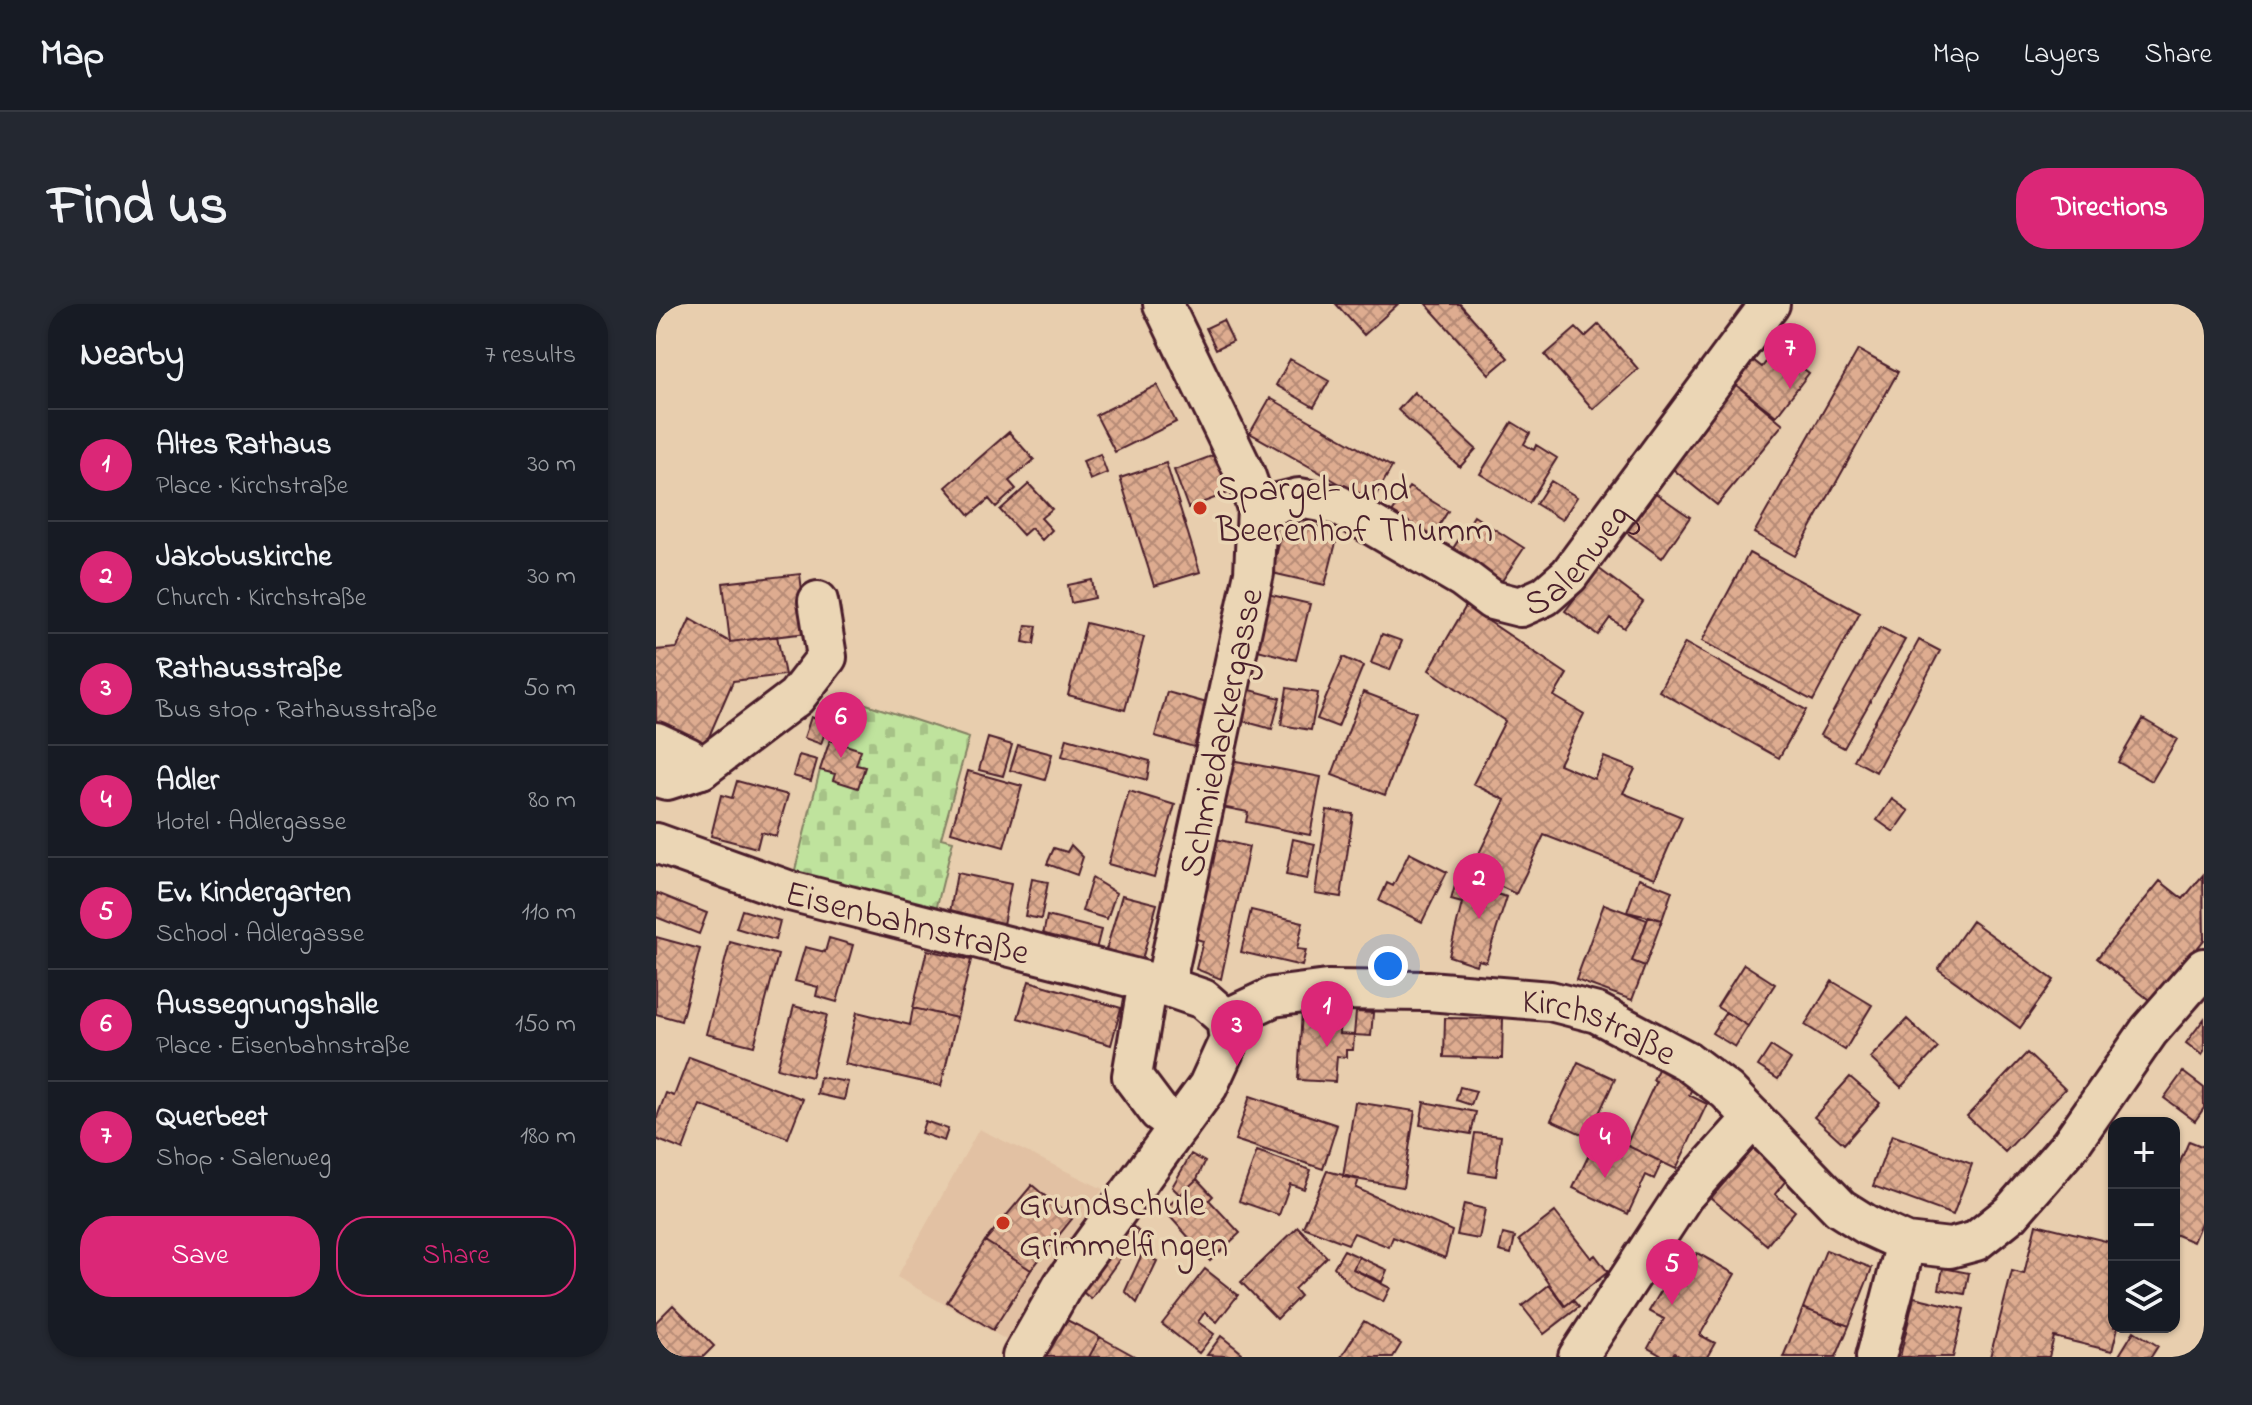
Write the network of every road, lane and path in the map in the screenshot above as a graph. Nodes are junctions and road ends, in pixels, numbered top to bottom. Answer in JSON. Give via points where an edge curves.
{"nodes":[{"id":1,"x":1163,"y":304,"type":"edge"},
{"id":2,"x":1770,"y":304,"type":"edge"},
{"id":3,"x":1257,"y":508,"type":"junction"},
{"id":4,"x":818,"y":601,"type":"dead end"},
{"id":5,"x":656,"y":742,"type":"edge"},
{"id":6,"x":701,"y":769,"type":"junction"},
{"id":7,"x":656,"y":777,"type":"edge"},
{"id":8,"x":656,"y":843,"type":"edge"},
{"id":9,"x":2204,"y":968,"type":"edge"},
{"id":10,"x":1156,"y":984,"type":"junction"},
{"id":11,"x":1226,"y":1019,"type":"junction"},
{"id":12,"x":1753,"y":1118,"type":"junction"},
{"id":13,"x":1179,"y":1126,"type":"junction"},
{"id":14,"x":1906,"y":1243,"type":"junction"},
{"id":15,"x":1022,"y":1357,"type":"edge"},
{"id":16,"x":1578,"y":1357,"type":"edge"},
{"id":17,"x":1876,"y":1357,"type":"edge"}],
"edges":[{"from":1,"to":3,"type":"street","name":"Schmiedackergasse"},
{"from":2,"to":3,"type":"street","name":"Salenweg","via":[[1569,575],[1545,596],[1520,607],[1492,600],[1338,505],[1299,498]]},
{"from":3,"to":10,"type":"street","name":"Schmiedackergasse","via":[[1254,573]]},
{"from":4,"to":6,"type":"street","via":[[827,657],[796,697]]},
{"from":5,"to":6,"type":"street"},
{"from":6,"to":7,"type":"street","via":[[667,780]]},
{"from":8,"to":10,"type":"street","name":"Eisenbahnstraße","via":[[790,891]]},
{"from":9,"to":14,"type":"street","name":"Kirchstraße","via":[[2149,1031],[2070,1145],[2011,1213],[1976,1241],[1950,1248]]},
{"from":10,"to":11,"type":"street","name":"Eisenbahnstraße","via":[[1203,999]]},
{"from":10,"to":13,"type":"street","name":"Schmiedackergasse","via":[[1132,1076],[1159,1112]]},
{"from":11,"to":12,"type":"street","name":"Kirchstraße","via":[[1273,997],[1327,990],[1550,1001],[1597,1013],[1645,1036],[1727,1091]]},
{"from":11,"to":13,"type":"street","via":[[1229,1040],[1220,1066]]},
{"from":12,"to":14,"type":"street","name":"Kirchstraße","via":[[1840,1208]]},
{"from":12,"to":16,"type":"street","via":[[1684,1195]]},
{"from":13,"to":15,"type":"street","via":[[1063,1285]]},
{"from":14,"to":17,"type":"street"}]}
